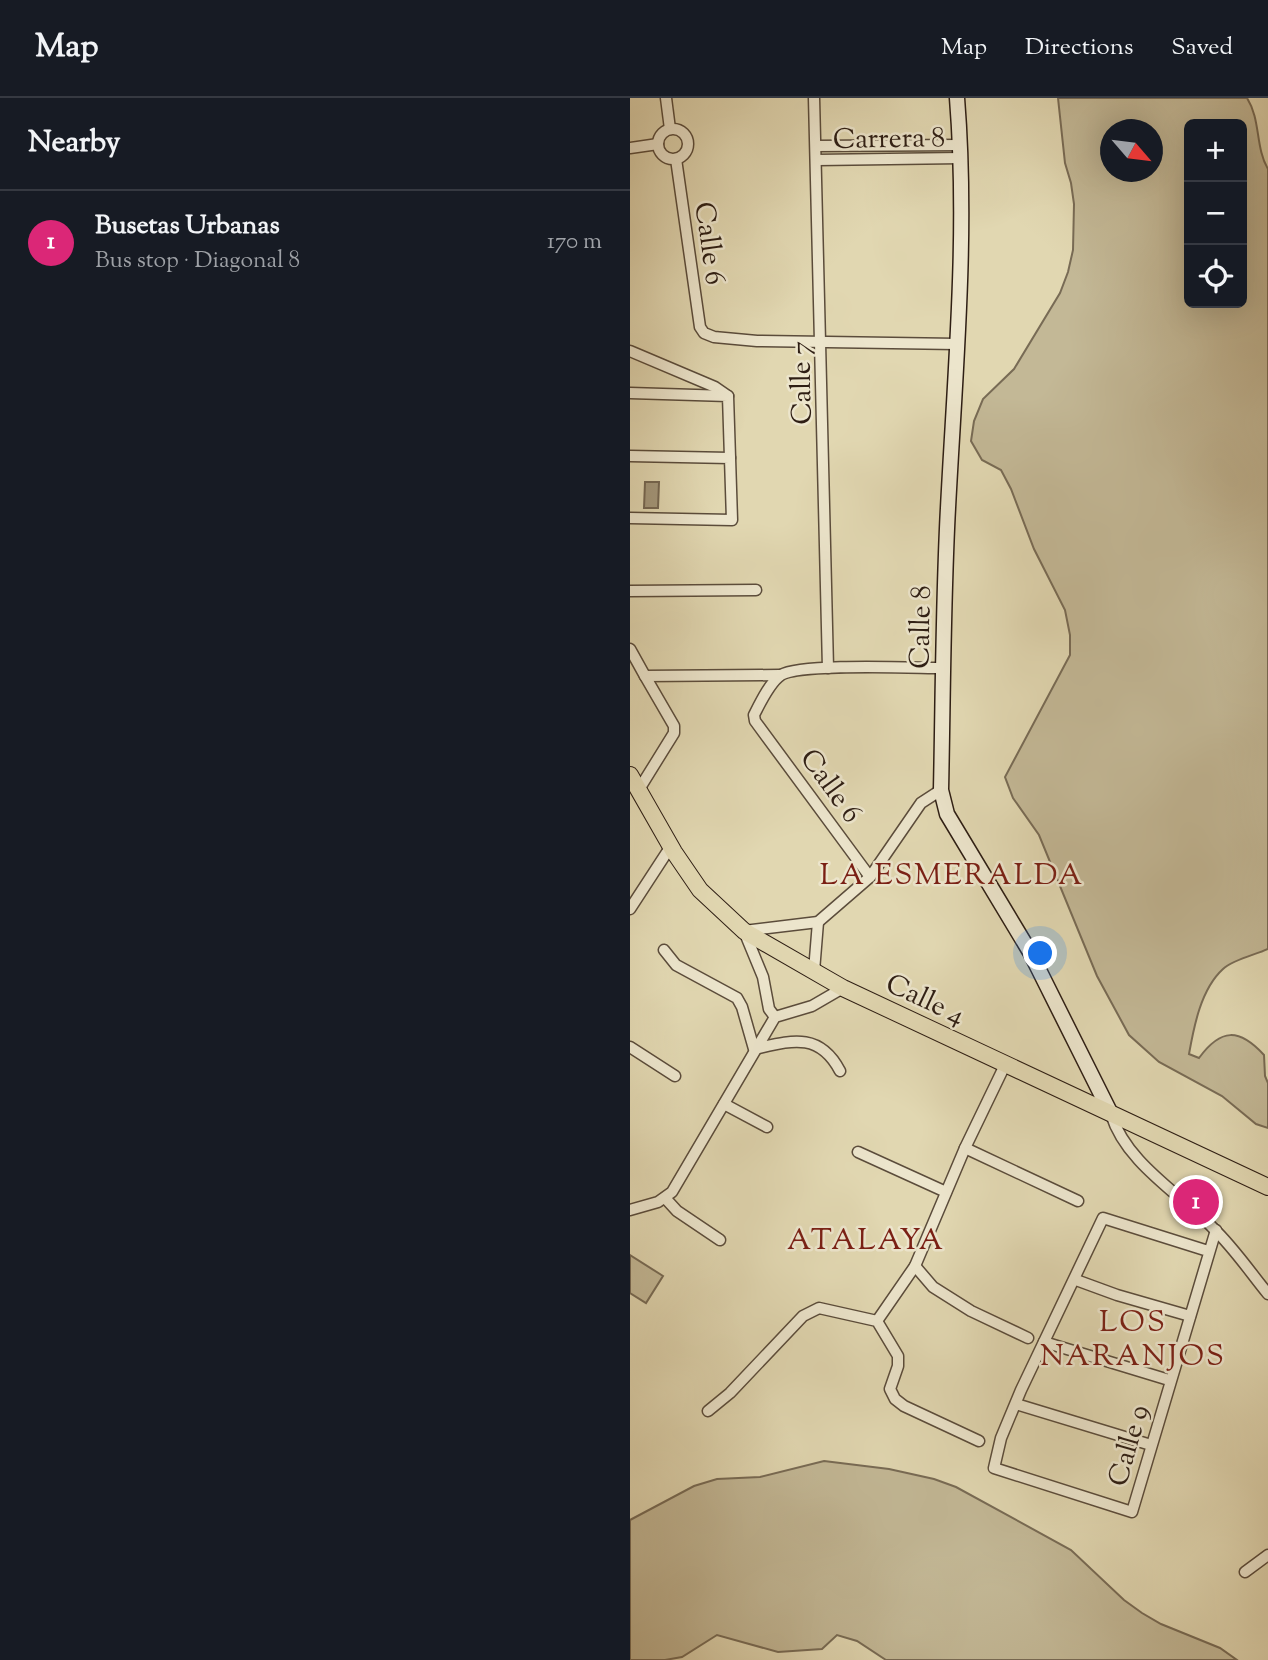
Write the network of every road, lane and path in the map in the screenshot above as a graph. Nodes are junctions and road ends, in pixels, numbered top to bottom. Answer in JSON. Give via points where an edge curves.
{"nodes":[{"id":1,"x":666,"y":98,"type":"edge"},
{"id":2,"x":814,"y":98,"type":"edge"},
{"id":3,"x":957,"y":98,"type":"edge"},
{"id":4,"x":670,"y":129,"type":"junction"},
{"id":5,"x":658,"y":144,"type":"junction"},
{"id":6,"x":816,"y":146,"type":"junction"},
{"id":7,"x":630,"y":148,"type":"edge"},
{"id":8,"x":961,"y":152,"type":"junction"},
{"id":9,"x":676,"y":159,"type":"junction"},
{"id":10,"x":817,"y":160,"type":"junction"},
{"id":11,"x":822,"y":343,"type":"junction"},
{"id":12,"x":957,"y":344,"type":"junction"},
{"id":13,"x":630,"y":351,"type":"edge"},
{"id":14,"x":630,"y":393,"type":"edge"},
{"id":15,"x":728,"y":396,"type":"junction"},
{"id":16,"x":630,"y":456,"type":"edge"},
{"id":17,"x":730,"y":458,"type":"junction"},
{"id":18,"x":630,"y":518,"type":"edge"},
{"id":19,"x":756,"y":590,"type":"dead end"},
{"id":20,"x":630,"y":592,"type":"edge"},
{"id":21,"x":630,"y":649,"type":"edge"},
{"id":22,"x":828,"y":668,"type":"junction"},
{"id":23,"x":943,"y":668,"type":"junction"},
{"id":24,"x":645,"y":676,"type":"junction"},
{"id":25,"x":779,"y":676,"type":"junction"},
{"id":26,"x":630,"y":775,"type":"edge"},
{"id":27,"x":941,"y":790,"type":"junction"},
{"id":28,"x":638,"y":791,"type":"junction"},
{"id":29,"x":671,"y":846,"type":"junction"},
{"id":30,"x":870,"y":877,"type":"junction"},
{"id":31,"x":630,"y":909,"type":"edge"},
{"id":32,"x":818,"y":922,"type":"junction"},
{"id":33,"x":744,"y":931,"type":"junction"},
{"id":34,"x":664,"y":950,"type":"dead end"},
{"id":35,"x":814,"y":971,"type":"junction"},
{"id":36,"x":843,"y":988,"type":"junction"},
{"id":37,"x":775,"y":1017,"type":"junction"},
{"id":38,"x":630,"y":1047,"type":"edge"},
{"id":39,"x":754,"y":1049,"type":"junction"},
{"id":40,"x":1005,"y":1065,"type":"junction"},
{"id":41,"x":840,"y":1071,"type":"dead end"},
{"id":42,"x":675,"y":1076,"type":"dead end"},
{"id":43,"x":724,"y":1104,"type":"junction"},
{"id":44,"x":1111,"y":1114,"type":"junction"},
{"id":45,"x":767,"y":1127,"type":"dead end"},
{"id":46,"x":965,"y":1148,"type":"junction"},
{"id":47,"x":858,"y":1152,"type":"dead end"},
{"id":48,"x":1268,"y":1187,"type":"edge"},
{"id":49,"x":947,"y":1192,"type":"junction"},
{"id":50,"x":666,"y":1199,"type":"junction"},
{"id":51,"x":1078,"y":1201,"type":"dead end"},
{"id":52,"x":630,"y":1210,"type":"edge"},
{"id":53,"x":1216,"y":1230,"type":"junction"},
{"id":54,"x":720,"y":1240,"type":"dead end"},
{"id":55,"x":1208,"y":1251,"type":"junction"},
{"id":56,"x":915,"y":1266,"type":"junction"},
{"id":57,"x":1076,"y":1280,"type":"junction"},
{"id":58,"x":1268,"y":1294,"type":"edge"},
{"id":59,"x":1191,"y":1316,"type":"junction"},
{"id":60,"x":877,"y":1321,"type":"junction"},
{"id":61,"x":1028,"y":1338,"type":"dead end"},
{"id":62,"x":1044,"y":1342,"type":"junction"},
{"id":63,"x":1169,"y":1380,"type":"junction"},
{"id":64,"x":1016,"y":1404,"type":"junction"},
{"id":65,"x":708,"y":1410,"type":"dead end"},
{"id":66,"x":979,"y":1441,"type":"dead end"},
{"id":67,"x":1151,"y":1445,"type":"junction"},
{"id":68,"x":1268,"y":1555,"type":"edge"},
{"id":69,"x":1245,"y":1572,"type":"dead end"}],
"edges":[{"from":1,"to":4,"type":"street"},
{"from":2,"to":6,"type":"street","name":"Calle 7"},
{"from":3,"to":8,"type":"main road","name":"Calle 8"},
{"from":4,"to":5,"type":"street","via":[[661,134]]},
{"from":4,"to":9,"type":"street","via":[[683,133],[687,141],[686,150]]},
{"from":5,"to":7,"type":"street"},
{"from":5,"to":9,"type":"street","via":[[663,156]]},
{"from":6,"to":8,"type":"street","name":"Carrera 8"},
{"from":6,"to":10,"type":"street","name":"Calle 7"},
{"from":8,"to":10,"type":"street","name":"Carrera 8"},
{"from":8,"to":12,"type":"main road","name":"Calle 8"},
{"from":9,"to":11,"type":"street","name":"Calle 6","via":[[704,333]]},
{"from":10,"to":11,"type":"street","name":"Calle 7"},
{"from":11,"to":12,"type":"street"},
{"from":11,"to":22,"type":"street","name":"Calle 7"},
{"from":12,"to":23,"type":"main road","name":"Calle 8"},
{"from":13,"to":15,"type":"street"},
{"from":14,"to":15,"type":"street"},
{"from":15,"to":17,"type":"street"},
{"from":16,"to":17,"type":"street"},
{"from":17,"to":18,"type":"street","via":[[732,520]]},
{"from":19,"to":20,"type":"street"},
{"from":21,"to":24,"type":"street"},
{"from":22,"to":23,"type":"street"},
{"from":22,"to":25,"type":"street"},
{"from":23,"to":27,"type":"main road","name":"Calle 8"},
{"from":24,"to":25,"type":"street"},
{"from":24,"to":28,"type":"street","via":[[674,733]]},
{"from":25,"to":30,"type":"street","name":"Calle 6","via":[[757,709],[755,721]]},
{"from":26,"to":28,"type":"main road","name":"Calle 4"},
{"from":27,"to":30,"type":"street","via":[[921,803]]},
{"from":27,"to":44,"type":"main road","name":"Calle 8","via":[[947,814],[1030,952]]},
{"from":28,"to":29,"type":"main road","name":"Calle 4"},
{"from":29,"to":31,"type":"street"},
{"from":29,"to":33,"type":"main road","name":"Calle 4","via":[[699,890]]},
{"from":30,"to":32,"type":"street"},
{"from":32,"to":33,"type":"street"},
{"from":32,"to":35,"type":"street"},
{"from":33,"to":35,"type":"main road","name":"Calle 4"},
{"from":33,"to":37,"type":"street"},
{"from":34,"to":39,"type":"street","via":[[676,965],[737,998]]},
{"from":35,"to":36,"type":"main road","name":"Calle 4"},
{"from":36,"to":37,"type":"street","via":[[812,1006]]},
{"from":36,"to":40,"type":"main road","name":"Calle 4"},
{"from":37,"to":39,"type":"street"},
{"from":38,"to":42,"type":"street"},
{"from":39,"to":41,"type":"street","via":[[804,1041],[833,1058]]},
{"from":39,"to":43,"type":"street"},
{"from":40,"to":44,"type":"main road","name":"Calle 4"},
{"from":40,"to":46,"type":"street"},
{"from":43,"to":45,"type":"street"},
{"from":43,"to":50,"type":"street"},
{"from":44,"to":48,"type":"main road","name":"Calle 4"},
{"from":44,"to":53,"type":"street","via":[[1128,1149]]},
{"from":46,"to":49,"type":"street"},
{"from":46,"to":51,"type":"street"},
{"from":47,"to":49,"type":"street"},
{"from":49,"to":56,"type":"street"},
{"from":50,"to":52,"type":"street"},
{"from":50,"to":54,"type":"street"},
{"from":53,"to":55,"type":"street","name":"Calle 9"},
{"from":53,"to":58,"type":"street"},
{"from":55,"to":57,"type":"street","via":[[1103,1219]]},
{"from":55,"to":59,"type":"street","name":"Calle 9"},
{"from":56,"to":60,"type":"street"},
{"from":56,"to":61,"type":"street","via":[[933,1287]]},
{"from":57,"to":59,"type":"street"},
{"from":57,"to":62,"type":"street"},
{"from":59,"to":63,"type":"street","name":"Calle 9"},
{"from":60,"to":65,"type":"street","via":[[819,1308],[803,1316]]},
{"from":60,"to":66,"type":"street","via":[[898,1356],[890,1389],[895,1399]]},
{"from":62,"to":63,"type":"street"},
{"from":62,"to":64,"type":"street"},
{"from":63,"to":67,"type":"street","name":"Calle 9"},
{"from":64,"to":67,"type":"street"},
{"from":64,"to":67,"type":"street","name":"Calle 9","via":[[994,1468],[1132,1512]]},
{"from":68,"to":69,"type":"street"}]}
